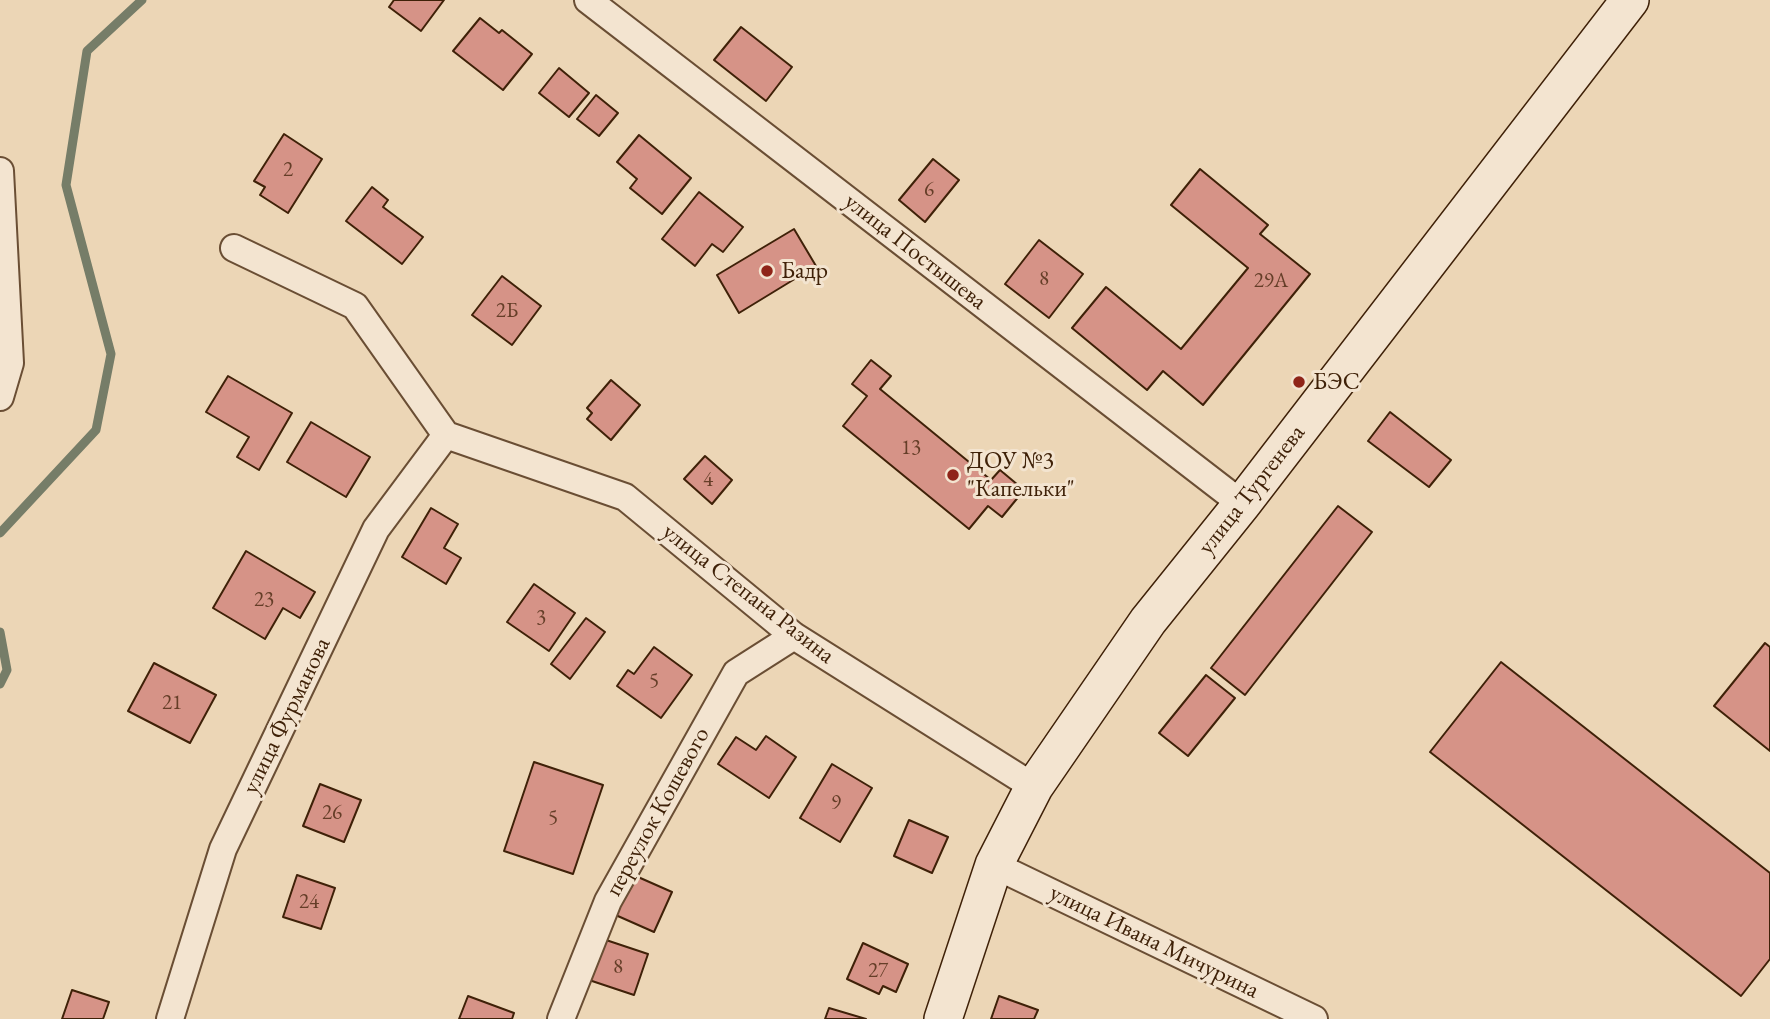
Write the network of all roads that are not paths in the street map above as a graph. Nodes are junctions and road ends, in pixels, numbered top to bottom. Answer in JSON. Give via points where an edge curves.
{"nodes":[{"id":1,"x":588,"y":0,"type":"edge"},
{"id":2,"x":1630,"y":0,"type":"edge"},
{"id":3,"x":0,"y":171,"type":"edge"},
{"id":4,"x":234,"y":248,"type":"dead end"},
{"id":5,"x":0,"y":397,"type":"edge"},
{"id":6,"x":446,"y":435,"type":"junction"},
{"id":7,"x":1242,"y":504,"type":"junction"},
{"id":8,"x":794,"y":636,"type":"junction"},
{"id":9,"x":1034,"y":787,"type":"junction"},
{"id":10,"x":993,"y":865,"type":"junction"},
{"id":11,"x":170,"y":1019,"type":"edge"},
{"id":12,"x":561,"y":1019,"type":"edge"},
{"id":13,"x":943,"y":1019,"type":"edge"},
{"id":14,"x":1314,"y":1019,"type":"edge"}],
"edges":[{"from":1,"to":7,"type":"street","name":"улица Постышева"},
{"from":2,"to":7,"type":"street","name":"улица Тургенева"},
{"from":3,"to":5,"type":"street","via":[[10,363]]},
{"from":4,"to":6,"type":"street","via":[[355,306]]},
{"from":6,"to":8,"type":"street","name":"улица Степана Разина","via":[[625,497]]},
{"from":6,"to":11,"type":"street","name":"улица Фурманова","via":[[376,529],[223,849]]},
{"from":7,"to":9,"type":"street","name":"улица Тургенева","via":[[1148,621]]},
{"from":8,"to":9,"type":"street","name":"улица Степана Разина"},
{"from":8,"to":12,"type":"street","name":"переулок Кошевого","via":[[736,673],[608,901]]},
{"from":9,"to":10,"type":"street","name":"улица Тургенева"},
{"from":10,"to":13,"type":"street","name":"улица Тургенева"},
{"from":10,"to":14,"type":"street","name":"улица Ивана Мичурина"}]}
